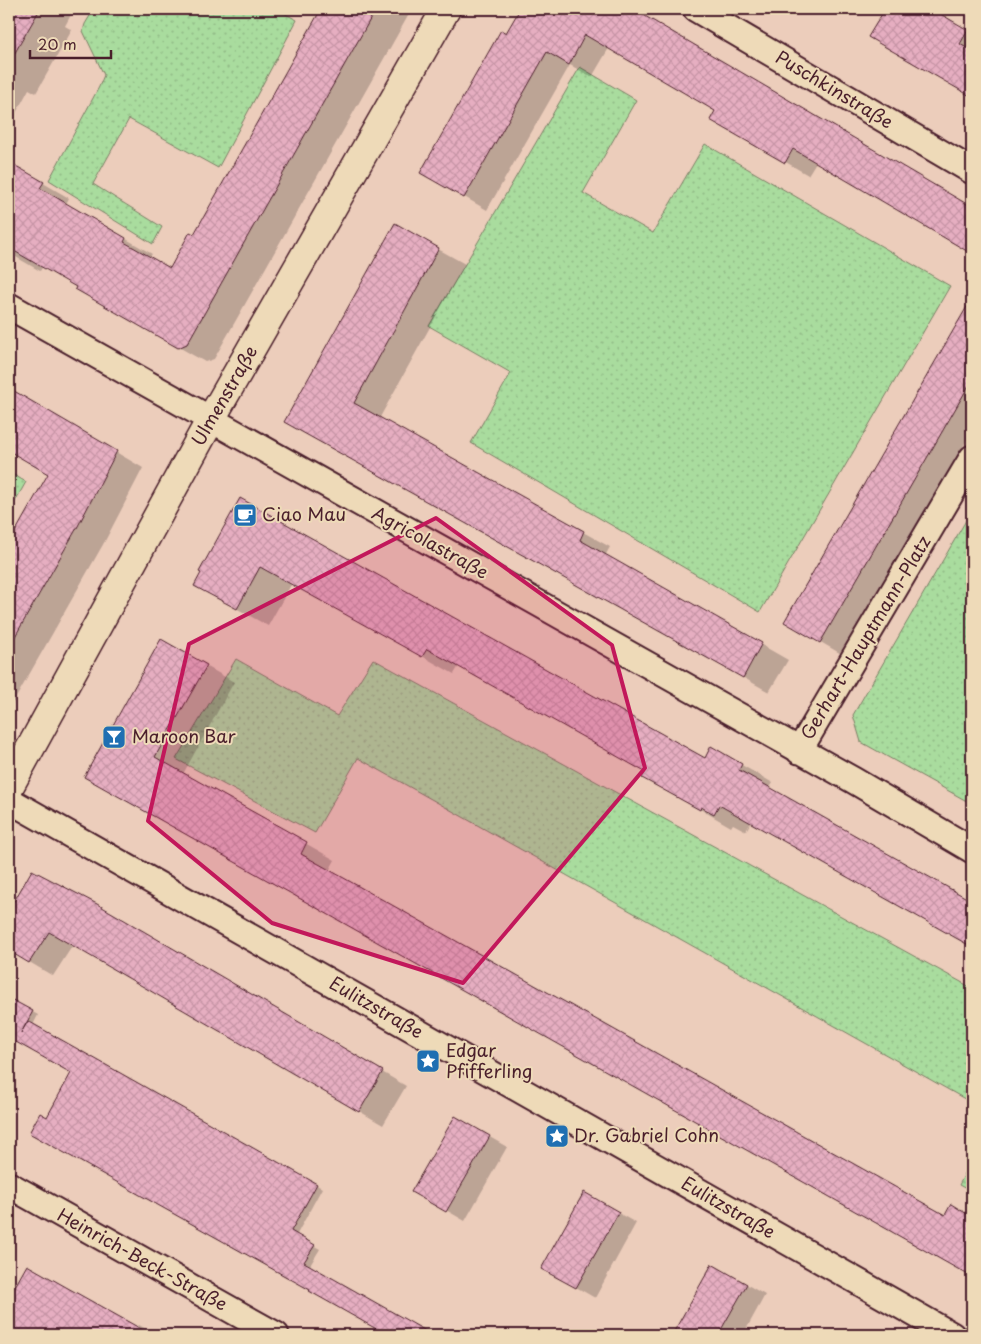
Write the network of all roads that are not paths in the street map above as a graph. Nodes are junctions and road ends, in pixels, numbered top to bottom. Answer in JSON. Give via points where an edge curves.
{"nodes":[{"id":1,"x":446,"y":9,"type":"edge"},
{"id":2,"x":696,"y":9,"type":"edge"},
{"id":3,"x":972,"y":171,"type":"edge"},
{"id":4,"x":9,"y":306,"type":"edge"},
{"id":5,"x":212,"y":418,"type":"junction"},
{"id":6,"x":972,"y":458,"type":"edge"},
{"id":7,"x":800,"y":751,"type":"junction"},
{"id":8,"x":9,"y":787,"type":"edge"},
{"id":9,"x":9,"y":800,"type":"edge"},
{"id":10,"x":972,"y":850,"type":"edge"},
{"id":11,"x":9,"y":1185,"type":"edge"},
{"id":12,"x":276,"y":1335,"type":"edge"},
{"id":13,"x":952,"y":1335,"type":"edge"}],
"edges":[{"from":1,"to":5,"type":"street","name":"Ulmenstraße"},
{"from":2,"to":3,"type":"street","name":"Puschkinstraße"},
{"from":4,"to":5,"type":"street","name":"Agricolastraße"},
{"from":5,"to":7,"type":"street","name":"Agricolastraße"},
{"from":5,"to":8,"type":"street","name":"Ulmenstraße"},
{"from":6,"to":7,"type":"street","name":"Gerhart-Hauptmann-Platz"},
{"from":7,"to":10,"type":"street","name":"Gerhart-Hauptmann-Platz"},
{"from":9,"to":13,"type":"street","name":"Eulitzstraße"},
{"from":11,"to":12,"type":"street","name":"Heinrich-Beck-Straße"}]}
